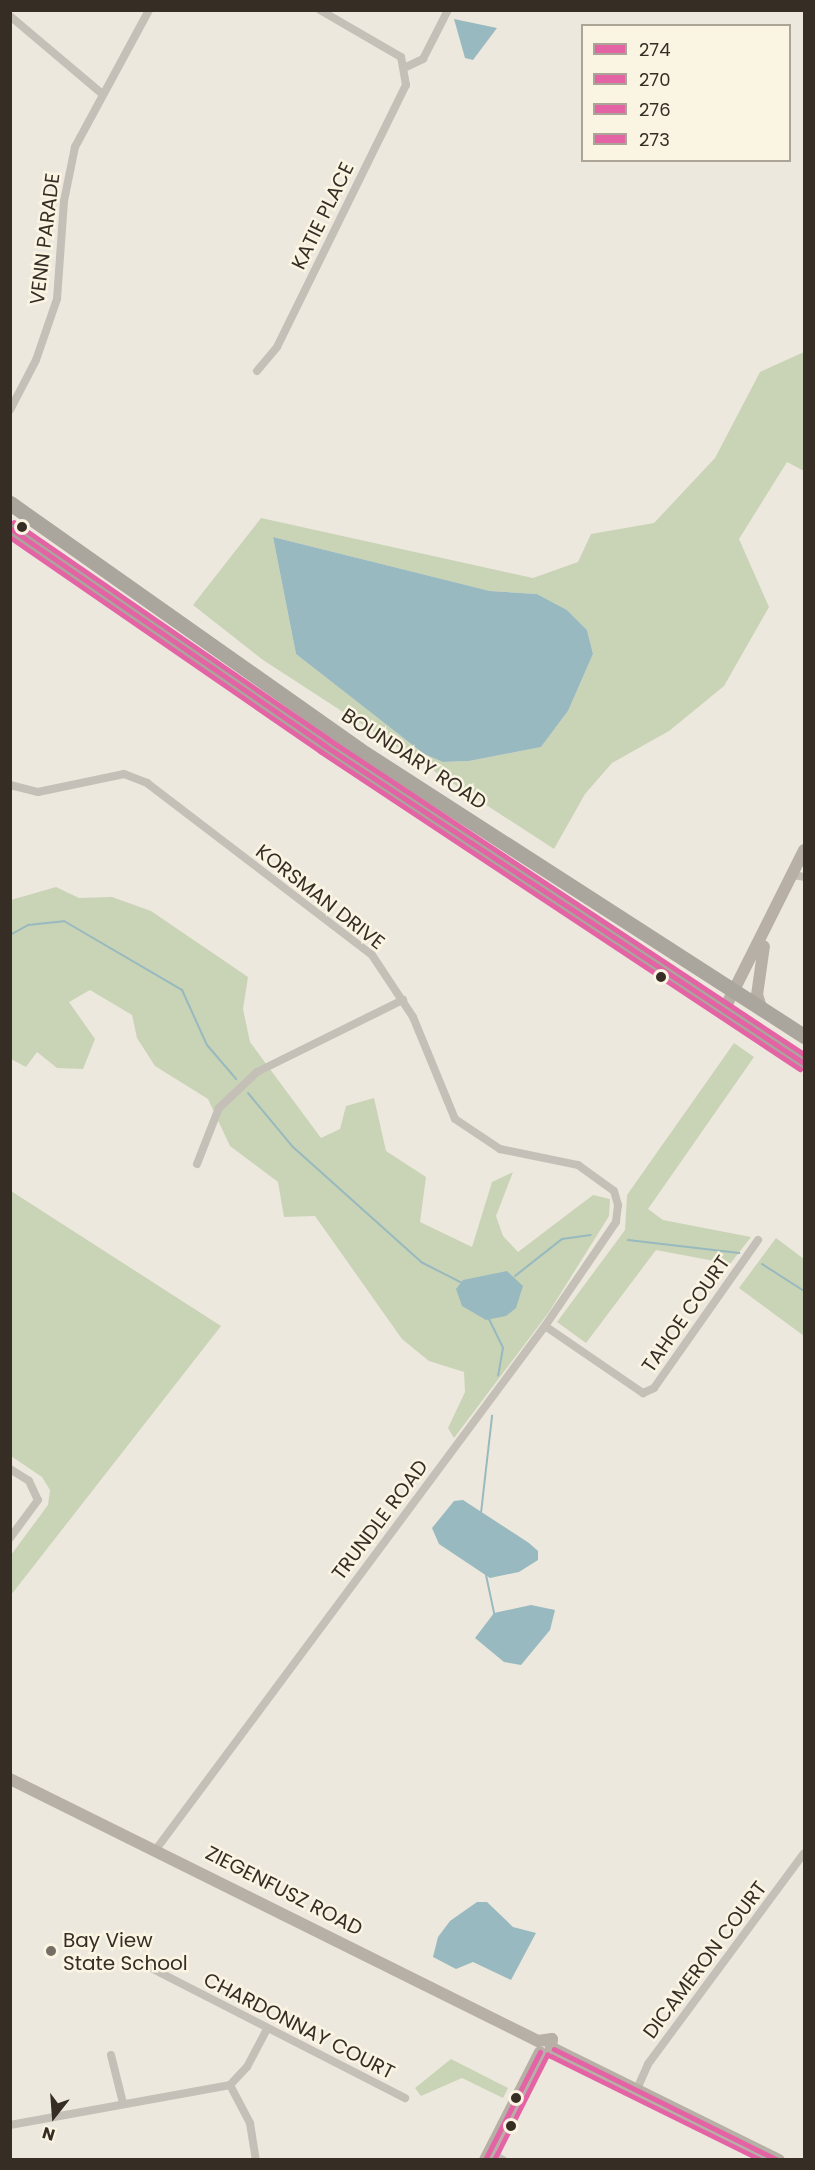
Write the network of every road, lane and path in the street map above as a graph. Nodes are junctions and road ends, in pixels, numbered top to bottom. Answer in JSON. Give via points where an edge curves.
{"nodes":[{"id":1,"x":149,"y":10,"type":"edge"},
{"id":2,"x":320,"y":10,"type":"edge"},
{"id":3,"x":448,"y":10,"type":"edge"},
{"id":4,"x":10,"y":16,"type":"edge"},
{"id":5,"x":407,"y":69,"type":"junction"},
{"id":6,"x":100,"y":92,"type":"junction"},
{"id":7,"x":257,"y":371,"type":"dead end"},
{"id":8,"x":10,"y":410,"type":"edge"},
{"id":9,"x":10,"y":503,"type":"edge"},
{"id":10,"x":10,"y":528,"type":"edge"},
{"id":11,"x":10,"y":785,"type":"edge"},
{"id":12,"x":804,"y":850,"type":"edge"},
{"id":13,"x":799,"y":876,"type":"edge"},
{"id":14,"x":766,"y":930,"type":"junction"},
{"id":15,"x":736,"y":990,"type":"junction"},
{"id":16,"x":404,"y":1000,"type":"junction"},
{"id":17,"x":761,"y":1006,"type":"junction"},
{"id":18,"x":724,"y":1010,"type":"junction"},
{"id":19,"x":804,"y":1036,"type":"edge"},
{"id":20,"x":804,"y":1063,"type":"edge"},
{"id":21,"x":197,"y":1164,"type":"dead end"},
{"id":22,"x":618,"y":1205,"type":"joint"},
{"id":23,"x":759,"y":1240,"type":"dead end"},
{"id":24,"x":545,"y":1326,"type":"junction"},
{"id":25,"x":10,"y":1469,"type":"edge"},
{"id":26,"x":10,"y":1538,"type":"edge"},
{"id":27,"x":10,"y":1779,"type":"edge"},
{"id":28,"x":157,"y":1848,"type":"junction"},
{"id":29,"x":804,"y":1853,"type":"edge"},
{"id":30,"x":147,"y":1966,"type":"dead end"},
{"id":31,"x":267,"y":2029,"type":"junction"},
{"id":32,"x":539,"y":2047,"type":"junction"},
{"id":33,"x":111,"y":2055,"type":"dead end"},
{"id":34,"x":230,"y":2085,"type":"junction"},
{"id":35,"x":637,"y":2089,"type":"junction"},
{"id":36,"x":405,"y":2098,"type":"dead end"},
{"id":37,"x":123,"y":2103,"type":"junction"},
{"id":38,"x":10,"y":2125,"type":"edge"},
{"id":39,"x":487,"y":2156,"type":"edge"},
{"id":40,"x":256,"y":2160,"type":"edge"},
{"id":41,"x":503,"y":2160,"type":"edge"},
{"id":42,"x":779,"y":2160,"type":"edge"}],
"edges":[{"from":1,"to":6,"type":"street","name":"VENN PARADE"},
{"from":2,"to":5,"type":"street","via":[[402,57]]},
{"from":3,"to":5,"type":"street","via":[[423,59]]},
{"from":4,"to":6,"type":"street"},
{"from":5,"to":7,"type":"street","name":"KATIE PLACE","via":[[406,85],[277,347]]},
{"from":6,"to":8,"type":"street","name":"VENN PARADE","via":[[68,173],[62,268],[48,332]]},
{"from":9,"to":15,"type":"highway","name":"BOUNDARY ROAD","via":[[360,750]]},
{"from":10,"to":18,"type":"highway","name":"BOUNDARY ROAD"},
{"from":11,"to":16,"type":"street","name":"KORSMAN DRIVE","via":[[38,792],[124,774],[147,783],[372,955]]},
{"from":12,"to":13,"type":"street"},
{"from":13,"to":14,"type":"street"},
{"from":14,"to":15,"type":"street"},
{"from":14,"to":17,"type":"street","via":[[757,995]]},
{"from":15,"to":17,"type":"highway","name":"BOUNDARY ROAD"},
{"from":15,"to":18,"type":"street"},
{"from":16,"to":21,"type":"street","via":[[257,1072],[219,1108]]},
{"from":16,"to":22,"type":"street","name":"KORSMAN DRIVE","via":[[455,1119],[478,1139],[500,1149],[578,1165],[614,1191]]},
{"from":17,"to":19,"type":"highway","name":"BOUNDARY ROAD"},
{"from":18,"to":20,"type":"highway","name":"BOUNDARY ROAD"},
{"from":22,"to":24,"type":"street","name":"TRUNDLE ROAD","via":[[616,1222]]},
{"from":23,"to":24,"type":"street","name":"TAHOE COURT","via":[[654,1388],[643,1393]]},
{"from":24,"to":28,"type":"street","name":"TRUNDLE ROAD"},
{"from":25,"to":26,"type":"street","via":[[29,1481],[38,1500]]},
{"from":27,"to":28,"type":"street","name":"ZIEGENFUSZ ROAD"},
{"from":28,"to":32,"type":"street","name":"ZIEGENFUSZ ROAD"},
{"from":29,"to":35,"type":"street","name":"DICAMERON COURT","via":[[648,2064]]},
{"from":30,"to":31,"type":"street","name":"CHARDONNAY COURT"},
{"from":31,"to":34,"type":"street","via":[[247,2067]]},
{"from":31,"to":36,"type":"street","name":"CHARDONNAY COURT"},
{"from":32,"to":35,"type":"street","via":[[554,2049]]},
{"from":32,"to":39,"type":"street"},
{"from":33,"to":37,"type":"street"},
{"from":34,"to":37,"type":"street"},
{"from":34,"to":40,"type":"street","via":[[250,2123]]},
{"from":35,"to":42,"type":"street"},
{"from":37,"to":38,"type":"street"},
{"from":39,"to":41,"type":"street"}]}
